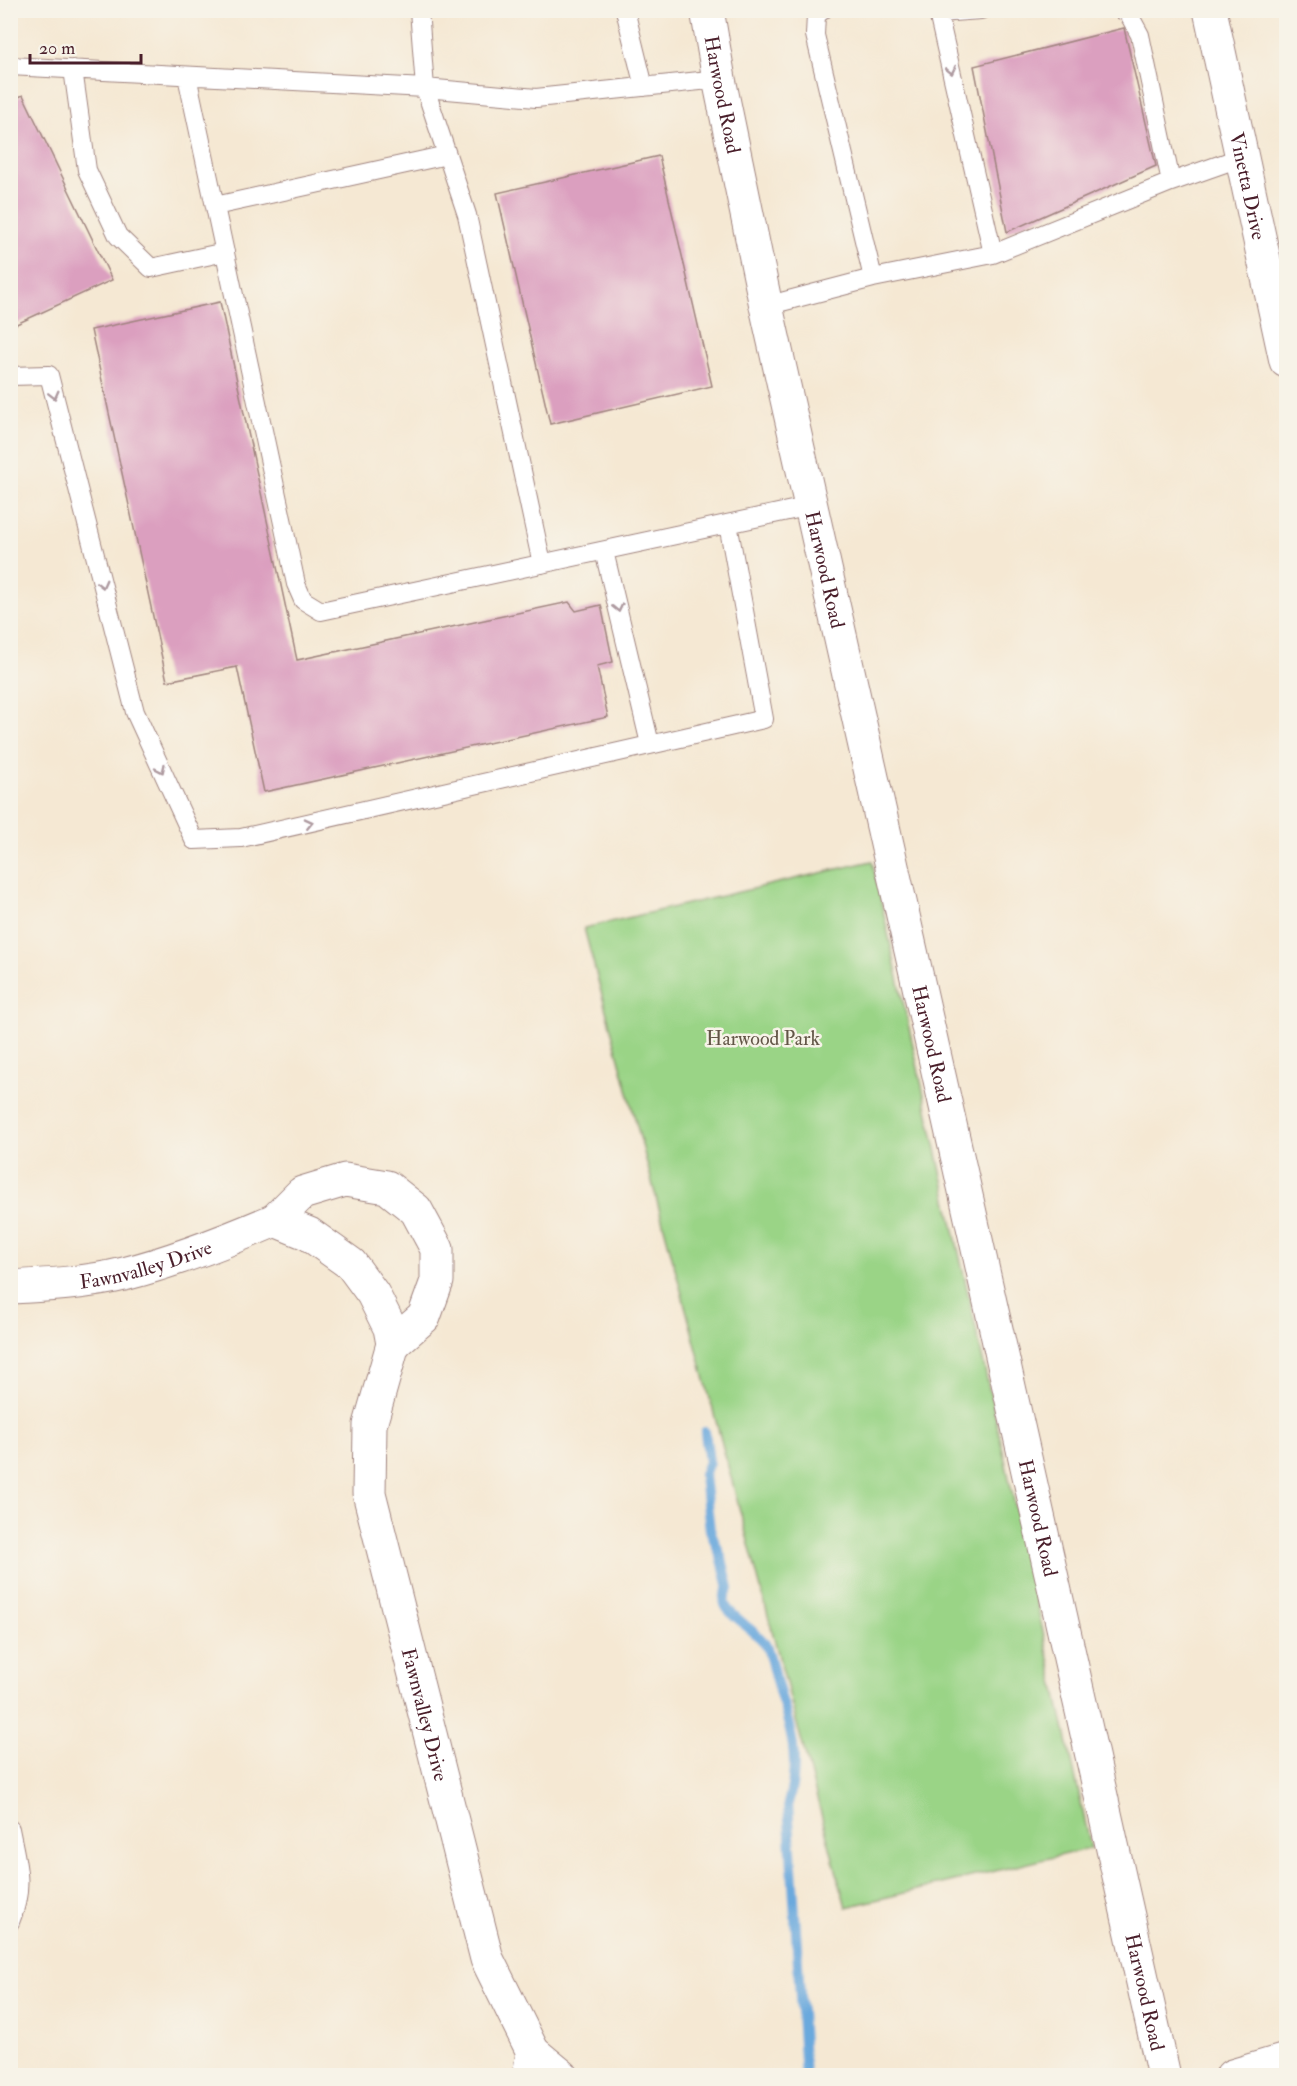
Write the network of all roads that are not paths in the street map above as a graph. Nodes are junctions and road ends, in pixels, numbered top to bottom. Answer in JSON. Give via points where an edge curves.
{"nodes":[{"id":1,"x":419,"y":10,"type":"edge"},
{"id":2,"x":626,"y":10,"type":"edge"},
{"id":3,"x":707,"y":10,"type":"edge"},
{"id":4,"x":823,"y":10,"type":"edge"},
{"id":5,"x":981,"y":10,"type":"edge"},
{"id":6,"x":1122,"y":10,"type":"edge"},
{"id":7,"x":1210,"y":10,"type":"edge"},
{"id":8,"x":936,"y":12,"type":"edge"},
{"id":9,"x":10,"y":66,"type":"edge"},
{"id":10,"x":73,"y":69,"type":"junction"},
{"id":11,"x":187,"y":76,"type":"junction"},
{"id":12,"x":719,"y":79,"type":"junction"},
{"id":13,"x":644,"y":87,"type":"junction"},
{"id":14,"x":425,"y":88,"type":"junction"},
{"id":15,"x":447,"y":155,"type":"junction"},
{"id":16,"x":1242,"y":157,"type":"junction"},
{"id":17,"x":1171,"y":182,"type":"junction"},
{"id":18,"x":215,"y":206,"type":"junction"},
{"id":19,"x":225,"y":252,"type":"junction"},
{"id":20,"x":993,"y":254,"type":"junction"},
{"id":21,"x":873,"y":278,"type":"junction"},
{"id":22,"x":766,"y":306,"type":"junction"},
{"id":23,"x":1281,"y":313,"type":"edge"},
{"id":24,"x":1287,"y":361,"type":"edge"},
{"id":25,"x":10,"y":376,"type":"edge"},
{"id":26,"x":811,"y":506,"type":"junction"},
{"id":27,"x":728,"y":524,"type":"junction"},
{"id":28,"x":604,"y":550,"type":"junction"},
{"id":29,"x":542,"y":564,"type":"junction"},
{"id":30,"x":650,"y":744,"type":"junction"},
{"id":31,"x":275,"y":1220,"type":"junction"},
{"id":32,"x":10,"y":1287,"type":"edge"},
{"id":33,"x":393,"y":1344,"type":"junction"},
{"id":34,"x":10,"y":1829,"type":"edge"},
{"id":35,"x":10,"y":1922,"type":"edge"},
{"id":36,"x":1287,"y":2060,"type":"edge"},
{"id":37,"x":531,"y":2064,"type":"edge"},
{"id":38,"x":562,"y":2076,"type":"edge"},
{"id":39,"x":1164,"y":2076,"type":"edge"},
{"id":40,"x":1232,"y":2076,"type":"edge"}],
"edges":[{"from":1,"to":14,"type":"lane"},
{"from":2,"to":13,"type":"lane"},
{"from":3,"to":12,"type":"street","name":"Harwood Road"},
{"from":4,"to":21,"type":"lane","via":[[816,15],[815,35]]},
{"from":5,"to":8,"type":"lane"},
{"from":6,"to":17,"type":"lane","via":[[1128,13],[1140,35]]},
{"from":7,"to":16,"type":"street","name":"Vinetta Drive"},
{"from":8,"to":20,"type":"lane","one_way":true},
{"from":9,"to":10,"type":"lane"},
{"from":10,"to":11,"type":"lane"},
{"from":10,"to":19,"type":"lane","via":[[87,170],[118,237],[151,268]]},
{"from":11,"to":14,"type":"lane"},
{"from":11,"to":18,"type":"lane"},
{"from":12,"to":13,"type":"lane"},
{"from":12,"to":22,"type":"street","name":"Harwood Road"},
{"from":13,"to":14,"type":"lane","via":[[536,98]]},
{"from":14,"to":15,"type":"lane"},
{"from":15,"to":18,"type":"lane"},
{"from":15,"to":29,"type":"lane","via":[[467,215]]},
{"from":16,"to":17,"type":"lane"},
{"from":16,"to":23,"type":"street","name":"Vinetta Drive"},
{"from":17,"to":20,"type":"lane"},
{"from":18,"to":19,"type":"lane"},
{"from":19,"to":29,"type":"lane","via":[[296,584],[303,600],[321,611]]},
{"from":20,"to":21,"type":"lane"},
{"from":21,"to":22,"type":"lane"},
{"from":22,"to":26,"type":"street","name":"Harwood Road"},
{"from":23,"to":24,"type":"street","name":"Vinetta Drive"},
{"from":25,"to":30,"type":"lane","one_way":true,"via":[[49,375],[135,712],[194,840],[241,838]]},
{"from":26,"to":27,"type":"lane"},
{"from":26,"to":39,"type":"street","name":"Harwood Road"},
{"from":27,"to":28,"type":"lane"},
{"from":27,"to":30,"type":"lane","via":[[764,719]]},
{"from":28,"to":29,"type":"lane"},
{"from":28,"to":30,"type":"lane","one_way":true},
{"from":31,"to":32,"type":"street","name":"Fawnvalley Drive","via":[[211,1247],[123,1274]]},
{"from":31,"to":33,"type":"street","via":[[309,1234],[351,1264],[373,1294],[390,1328]]},
{"from":31,"to":33,"type":"street","name":"Fawnvalley Drive","via":[[302,1193],[345,1180],[387,1187],[416,1210],[437,1249],[437,1281],[424,1317]]},
{"from":33,"to":37,"type":"street","name":"Fawnvalley Drive","via":[[370,1425],[369,1493],[487,1959]]},
{"from":34,"to":35,"type":"lane","via":[[20,1878],[17,1905]]},
{"from":36,"to":40,"type":"street"},
{"from":37,"to":38,"type":"street"}]}
